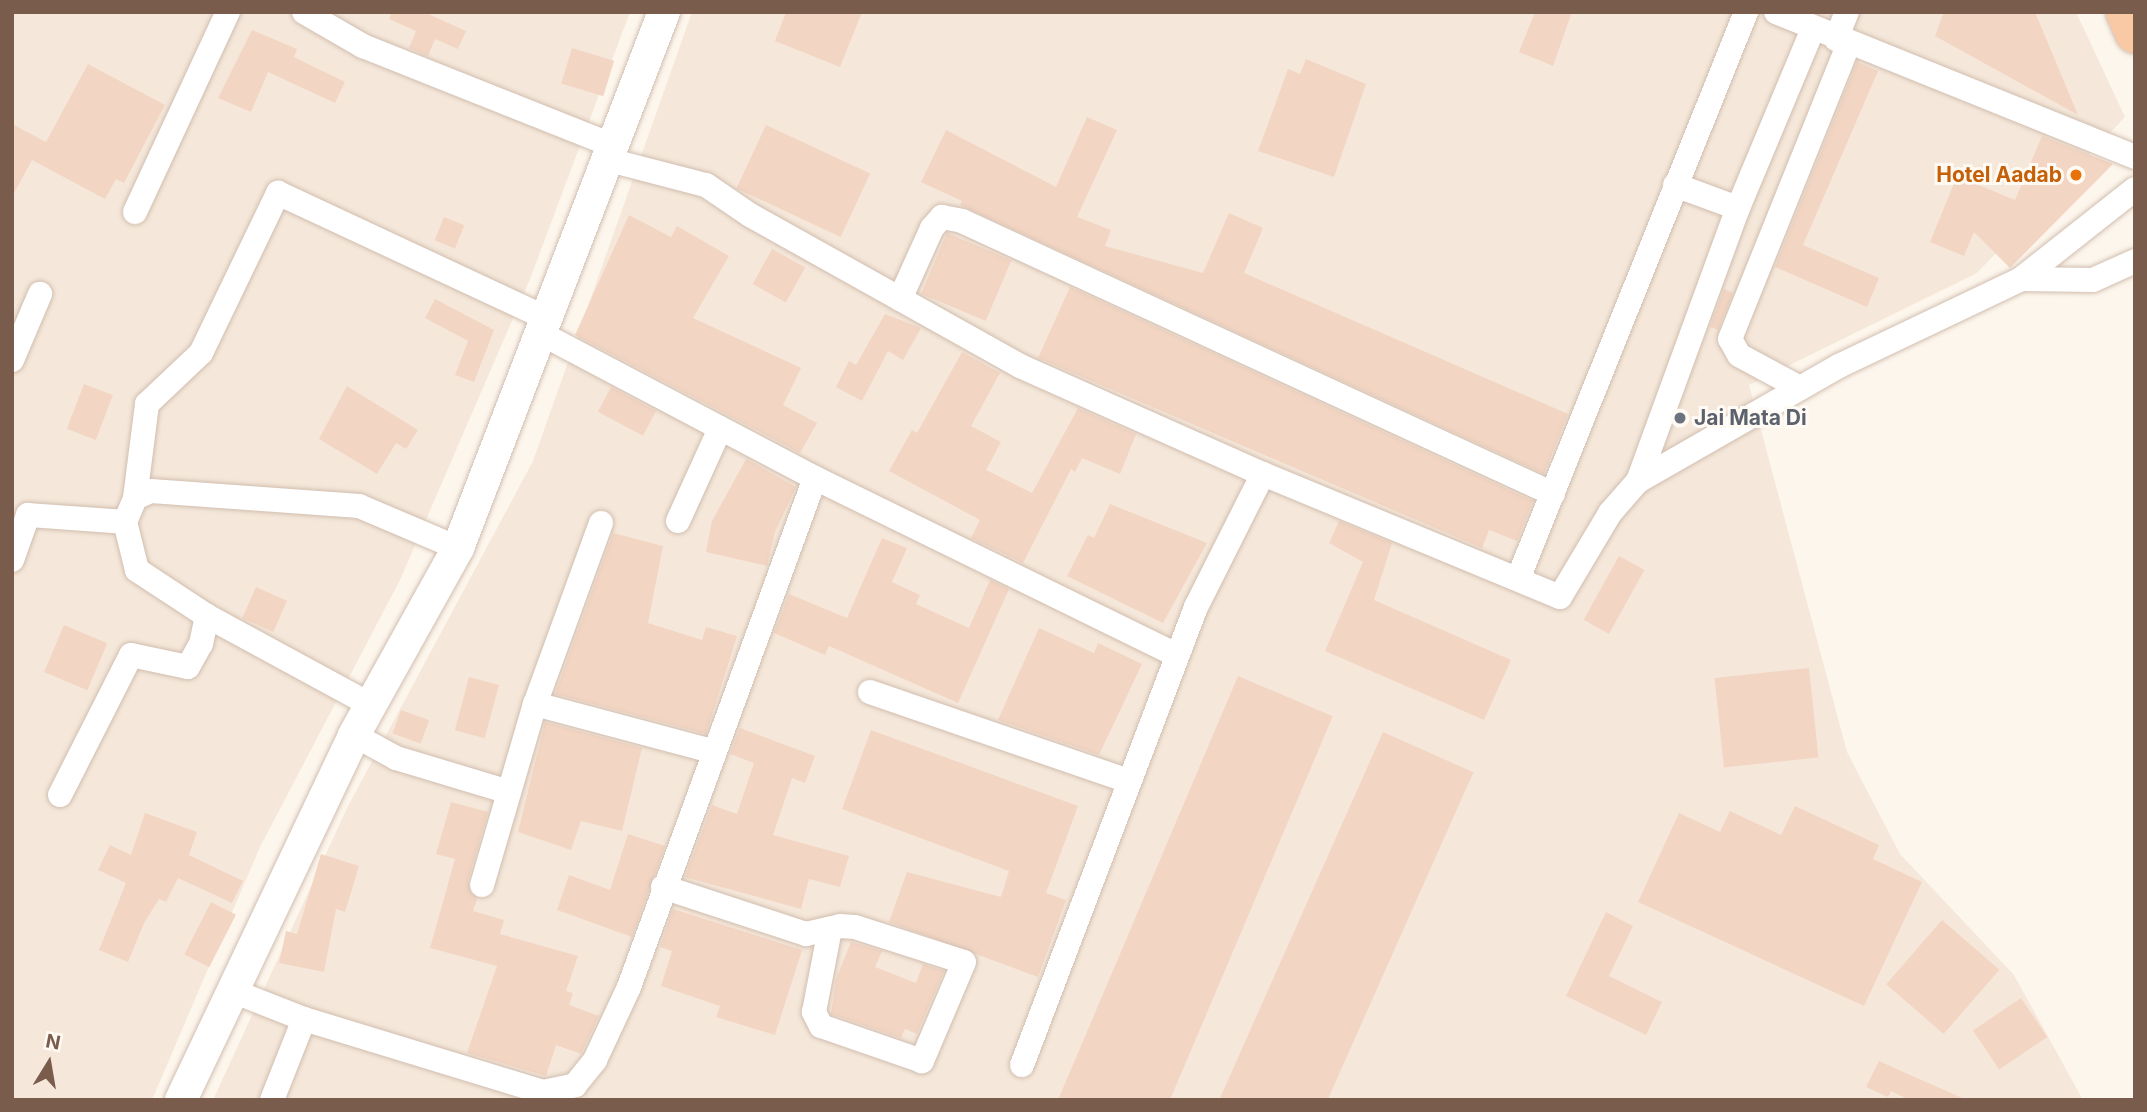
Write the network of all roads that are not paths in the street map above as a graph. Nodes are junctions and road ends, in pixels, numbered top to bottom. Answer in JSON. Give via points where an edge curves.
{"nodes":[{"id":1,"x":228,"y":12,"type":"edge"},
{"id":2,"x":304,"y":12,"type":"edge"},
{"id":3,"x":664,"y":12,"type":"edge"},
{"id":4,"x":1746,"y":12,"type":"edge"},
{"id":5,"x":1776,"y":12,"type":"edge"},
{"id":6,"x":1847,"y":12,"type":"edge"},
{"id":7,"x":2125,"y":12,"type":"edge"},
{"id":8,"x":1813,"y":29,"type":"junction"},
{"id":9,"x":2135,"y":34,"type":"edge"},
{"id":10,"x":1842,"y":42,"type":"junction"},
{"id":11,"x":611,"y":153,"type":"junction"},
{"id":12,"x":2135,"y":157,"type":"edge"},
{"id":13,"x":1675,"y":185,"type":"junction"},
{"id":14,"x":2135,"y":189,"type":"edge"},
{"id":15,"x":1738,"y":208,"type":"junction"},
{"id":16,"x":135,"y":212,"type":"dead end"},
{"id":17,"x":2135,"y":261,"type":"edge"},
{"id":18,"x":2021,"y":279,"type":"junction"},
{"id":19,"x":40,"y":294,"type":"dead end"},
{"id":20,"x":900,"y":299,"type":"junction"},
{"id":21,"x":543,"y":326,"type":"junction"},
{"id":22,"x":12,"y":360,"type":"edge"},
{"id":23,"x":1800,"y":388,"type":"junction"},
{"id":24,"x":720,"y":429,"type":"junction"},
{"id":25,"x":1263,"y":474,"type":"junction"},
{"id":26,"x":815,"y":478,"type":"junction"},
{"id":27,"x":1638,"y":481,"type":"junction"},
{"id":28,"x":1553,"y":494,"type":"junction"},
{"id":29,"x":135,"y":498,"type":"junction"},
{"id":30,"x":20,"y":517,"type":"edge"},
{"id":31,"x":678,"y":521,"type":"dead end"},
{"id":32,"x":125,"y":522,"type":"junction"},
{"id":33,"x":601,"y":523,"type":"dead end"},
{"id":34,"x":458,"y":548,"type":"junction"},
{"id":35,"x":12,"y":560,"type":"edge"},
{"id":36,"x":1518,"y":579,"type":"junction"},
{"id":37,"x":207,"y":615,"type":"junction"},
{"id":38,"x":1177,"y":655,"type":"junction"},
{"id":39,"x":870,"y":692,"type":"dead end"},
{"id":40,"x":535,"y":704,"type":"junction"},
{"id":41,"x":370,"y":705,"type":"junction"},
{"id":42,"x":354,"y":735,"type":"junction"},
{"id":43,"x":712,"y":751,"type":"junction"},
{"id":44,"x":1129,"y":781,"type":"junction"},
{"id":45,"x":509,"y":792,"type":"junction"},
{"id":46,"x":60,"y":795,"type":"dead end"},
{"id":47,"x":482,"y":885,"type":"dead end"},
{"id":48,"x":663,"y":887,"type":"junction"},
{"id":49,"x":830,"y":929,"type":"junction"},
{"id":50,"x":230,"y":990,"type":"junction"},
{"id":51,"x":304,"y":1019,"type":"junction"},
{"id":52,"x":1022,"y":1065,"type":"dead end"},
{"id":53,"x":541,"y":1096,"type":"edge"},
{"id":54,"x":181,"y":1100,"type":"edge"},
{"id":55,"x":272,"y":1100,"type":"edge"}],
"edges":[{"from":1,"to":16,"type":"street"},
{"from":2,"to":11,"type":"street","via":[[363,46]]},
{"from":3,"to":11,"type":"street"},
{"from":4,"to":13,"type":"street"},
{"from":5,"to":8,"type":"street"},
{"from":6,"to":10,"type":"street"},
{"from":7,"to":9,"type":"highway"},
{"from":8,"to":10,"type":"street"},
{"from":8,"to":15,"type":"street"},
{"from":10,"to":12,"type":"street"},
{"from":10,"to":23,"type":"street","via":[[1730,339],[1739,355]]},
{"from":11,"to":20,"type":"street","via":[[706,184]]},
{"from":11,"to":21,"type":"street"},
{"from":13,"to":15,"type":"street"},
{"from":13,"to":28,"type":"street"},
{"from":14,"to":18,"type":"street"},
{"from":15,"to":27,"type":"street"},
{"from":17,"to":18,"type":"street","via":[[2093,280]]},
{"from":18,"to":23,"type":"street"},
{"from":19,"to":22,"type":"street"},
{"from":20,"to":25,"type":"street","via":[[1020,366]]},
{"from":20,"to":28,"type":"street","via":[[932,228],[942,217],[962,221]]},
{"from":21,"to":24,"type":"street"},
{"from":21,"to":29,"type":"street","via":[[278,193],[201,353],[147,404]]},
{"from":21,"to":34,"type":"street"},
{"from":23,"to":27,"type":"street"},
{"from":24,"to":26,"type":"street"},
{"from":24,"to":31,"type":"street"},
{"from":25,"to":36,"type":"street"},
{"from":25,"to":38,"type":"street"},
{"from":26,"to":38,"type":"street"},
{"from":26,"to":43,"type":"street"},
{"from":27,"to":36,"type":"street","via":[[1610,513],[1560,597]]},
{"from":28,"to":36,"type":"street"},
{"from":29,"to":32,"type":"street"},
{"from":29,"to":34,"type":"street","via":[[152,491],[359,506]]},
{"from":30,"to":32,"type":"street"},
{"from":30,"to":35,"type":"street"},
{"from":32,"to":37,"type":"street","via":[[137,570]]},
{"from":33,"to":40,"type":"street"},
{"from":34,"to":41,"type":"street"},
{"from":37,"to":41,"type":"street"},
{"from":37,"to":46,"type":"street","via":[[201,644],[188,667],[131,655]]},
{"from":38,"to":44,"type":"street"},
{"from":39,"to":44,"type":"street"},
{"from":40,"to":43,"type":"street"},
{"from":40,"to":45,"type":"street"},
{"from":41,"to":42,"type":"street"},
{"from":42,"to":45,"type":"street","via":[[396,758]]},
{"from":42,"to":50,"type":"street"},
{"from":43,"to":48,"type":"street"},
{"from":44,"to":52,"type":"street"},
{"from":45,"to":47,"type":"street"},
{"from":48,"to":49,"type":"street","via":[[806,934]]},
{"from":48,"to":53,"type":"street","via":[[629,987],[595,1060],[575,1085]]},
{"from":49,"to":49,"type":"street","via":[[873,930],[964,962],[922,1060],[821,1026],[814,1012]]},
{"from":50,"to":51,"type":"street"},
{"from":50,"to":54,"type":"street"},
{"from":51,"to":53,"type":"street"},
{"from":51,"to":55,"type":"street"}]}
